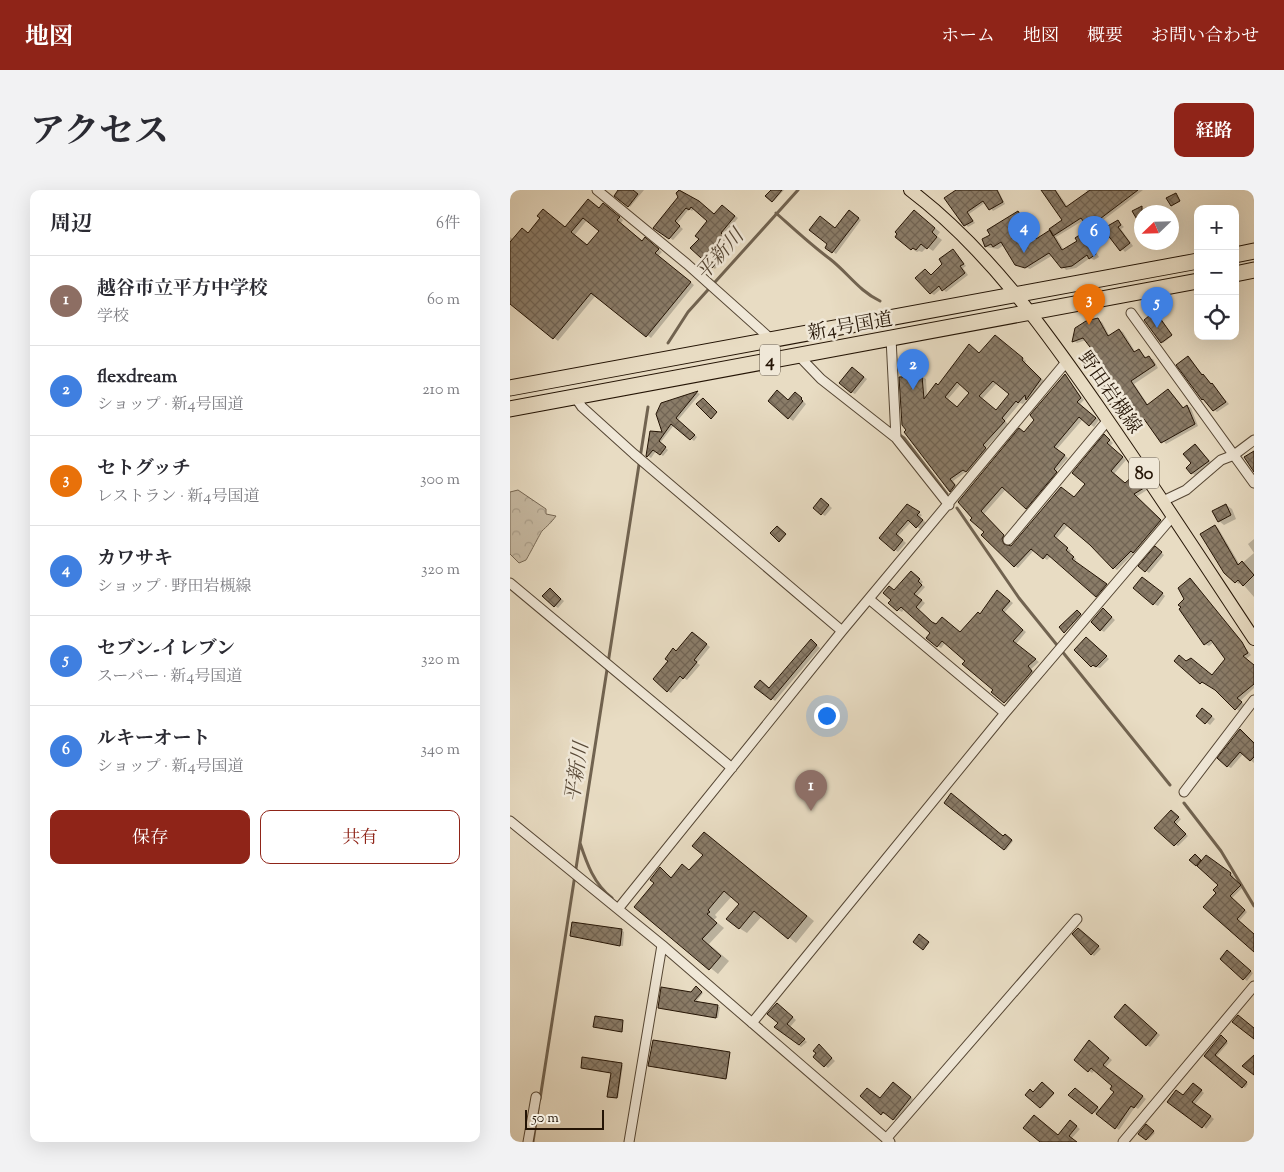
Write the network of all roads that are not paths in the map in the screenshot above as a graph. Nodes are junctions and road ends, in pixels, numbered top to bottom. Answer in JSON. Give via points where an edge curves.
{"nodes":[{"id":1,"x":597,"y":190,"type":"edge"},
{"id":2,"x":910,"y":190,"type":"edge"},
{"id":3,"x":1254,"y":251,"type":"edge"},
{"id":4,"x":1239,"y":254,"type":"edge"},
{"id":5,"x":1194,"y":263,"type":"edge"},
{"id":6,"x":1254,"y":270,"type":"edge"},
{"id":7,"x":1239,"y":273,"type":"edge"},
{"id":8,"x":1194,"y":282,"type":"edge"},
{"id":9,"x":1016,"y":295,"type":"junction"},
{"id":10,"x":1030,"y":311,"type":"junction"},
{"id":11,"x":1131,"y":313,"type":"dead end"},
{"id":12,"x":891,"y":338,"type":"junction"},
{"id":13,"x":772,"y":340,"type":"junction"},
{"id":14,"x":798,"y":354,"type":"junction"},
{"id":15,"x":1067,"y":361,"type":"junction"},
{"id":16,"x":510,"y":388,"type":"edge"},
{"id":17,"x":575,"y":397,"type":"junction"},
{"id":18,"x":510,"y":409,"type":"edge"},
{"id":19,"x":1108,"y":420,"type":"junction"},
{"id":20,"x":896,"y":437,"type":"junction"},
{"id":21,"x":1254,"y":440,"type":"edge"},
{"id":22,"x":1234,"y":455,"type":"junction"},
{"id":23,"x":1254,"y":483,"type":"edge"},
{"id":24,"x":1163,"y":501,"type":"junction"},
{"id":25,"x":949,"y":505,"type":"junction"},
{"id":26,"x":1173,"y":516,"type":"junction"},
{"id":27,"x":1008,"y":540,"type":"dead end"},
{"id":28,"x":510,"y":583,"type":"edge"},
{"id":29,"x":869,"y":599,"type":"junction"},
{"id":30,"x":842,"y":631,"type":"junction"},
{"id":31,"x":1254,"y":639,"type":"edge"},
{"id":32,"x":1254,"y":700,"type":"edge"},
{"id":33,"x":1005,"y":713,"type":"junction"},
{"id":34,"x":732,"y":768,"type":"junction"},
{"id":35,"x":1184,"y":792,"type":"dead end"},
{"id":36,"x":510,"y":821,"type":"edge"},
{"id":37,"x":618,"y":909,"type":"junction"},
{"id":38,"x":1077,"y":919,"type":"dead end"},
{"id":39,"x":662,"y":945,"type":"junction"},
{"id":40,"x":1254,"y":986,"type":"edge"},
{"id":41,"x":752,"y":1023,"type":"junction"},
{"id":42,"x":536,"y":1097,"type":"dead end"},
{"id":43,"x":888,"y":1140,"type":"edge"},
{"id":44,"x":528,"y":1142,"type":"edge"},
{"id":45,"x":629,"y":1142,"type":"edge"},
{"id":46,"x":1122,"y":1142,"type":"edge"}],
"edges":[{"from":1,"to":13,"type":"street"},
{"from":2,"to":9,"type":"main road","name":"野田岩槻線","number":"80","via":[[964,238]]},
{"from":3,"to":4,"type":"highway"},
{"from":5,"to":9,"type":"highway","name":"新4号国道","number":"4"},
{"from":6,"to":7,"type":"highway"},
{"from":8,"to":10,"type":"highway","name":"新4号国道","number":"4"},
{"from":9,"to":10,"type":"main road","name":"野田岩槻線","number":"80"},
{"from":9,"to":13,"type":"highway","name":"新4号国道","number":"4"},
{"from":10,"to":12,"type":"highway","name":"新4号国道","number":"4"},
{"from":10,"to":15,"type":"main road","name":"野田岩槻線","number":"80"},
{"from":11,"to":22,"type":"street"},
{"from":12,"to":14,"type":"highway","name":"新4号国道","number":"4"},
{"from":12,"to":20,"type":"street"},
{"from":13,"to":16,"type":"highway","name":"新4号国道","number":"4"},
{"from":14,"to":17,"type":"highway","name":"新4号国道","number":"4"},
{"from":14,"to":20,"type":"street","via":[[821,379]]},
{"from":15,"to":19,"type":"main road","name":"野田岩槻線","number":"80"},
{"from":15,"to":25,"type":"street"},
{"from":17,"to":18,"type":"highway","name":"新4号国道","number":"4"},
{"from":17,"to":30,"type":"street","via":[[634,454]]},
{"from":19,"to":24,"type":"main road","name":"野田岩槻線","number":"80"},
{"from":19,"to":27,"type":"street"},
{"from":20,"to":25,"type":"street"},
{"from":21,"to":22,"type":"street"},
{"from":22,"to":23,"type":"street"},
{"from":22,"to":24,"type":"street","via":[[1222,460],[1186,490]]},
{"from":24,"to":26,"type":"main road","name":"野田岩槻線","number":"80"},
{"from":25,"to":29,"type":"street"},
{"from":26,"to":31,"type":"main road","name":"野田岩槻線","number":"80"},
{"from":26,"to":33,"type":"street"},
{"from":28,"to":34,"type":"street"},
{"from":29,"to":30,"type":"street"},
{"from":29,"to":33,"type":"street"},
{"from":30,"to":34,"type":"street"},
{"from":32,"to":35,"type":"street"},
{"from":33,"to":41,"type":"street"},
{"from":34,"to":37,"type":"street"},
{"from":36,"to":37,"type":"street"},
{"from":37,"to":39,"type":"street"},
{"from":38,"to":43,"type":"street"},
{"from":39,"to":41,"type":"street"},
{"from":39,"to":45,"type":"street"},
{"from":40,"to":46,"type":"street"},
{"from":41,"to":43,"type":"street"},
{"from":42,"to":44,"type":"street"}]}
